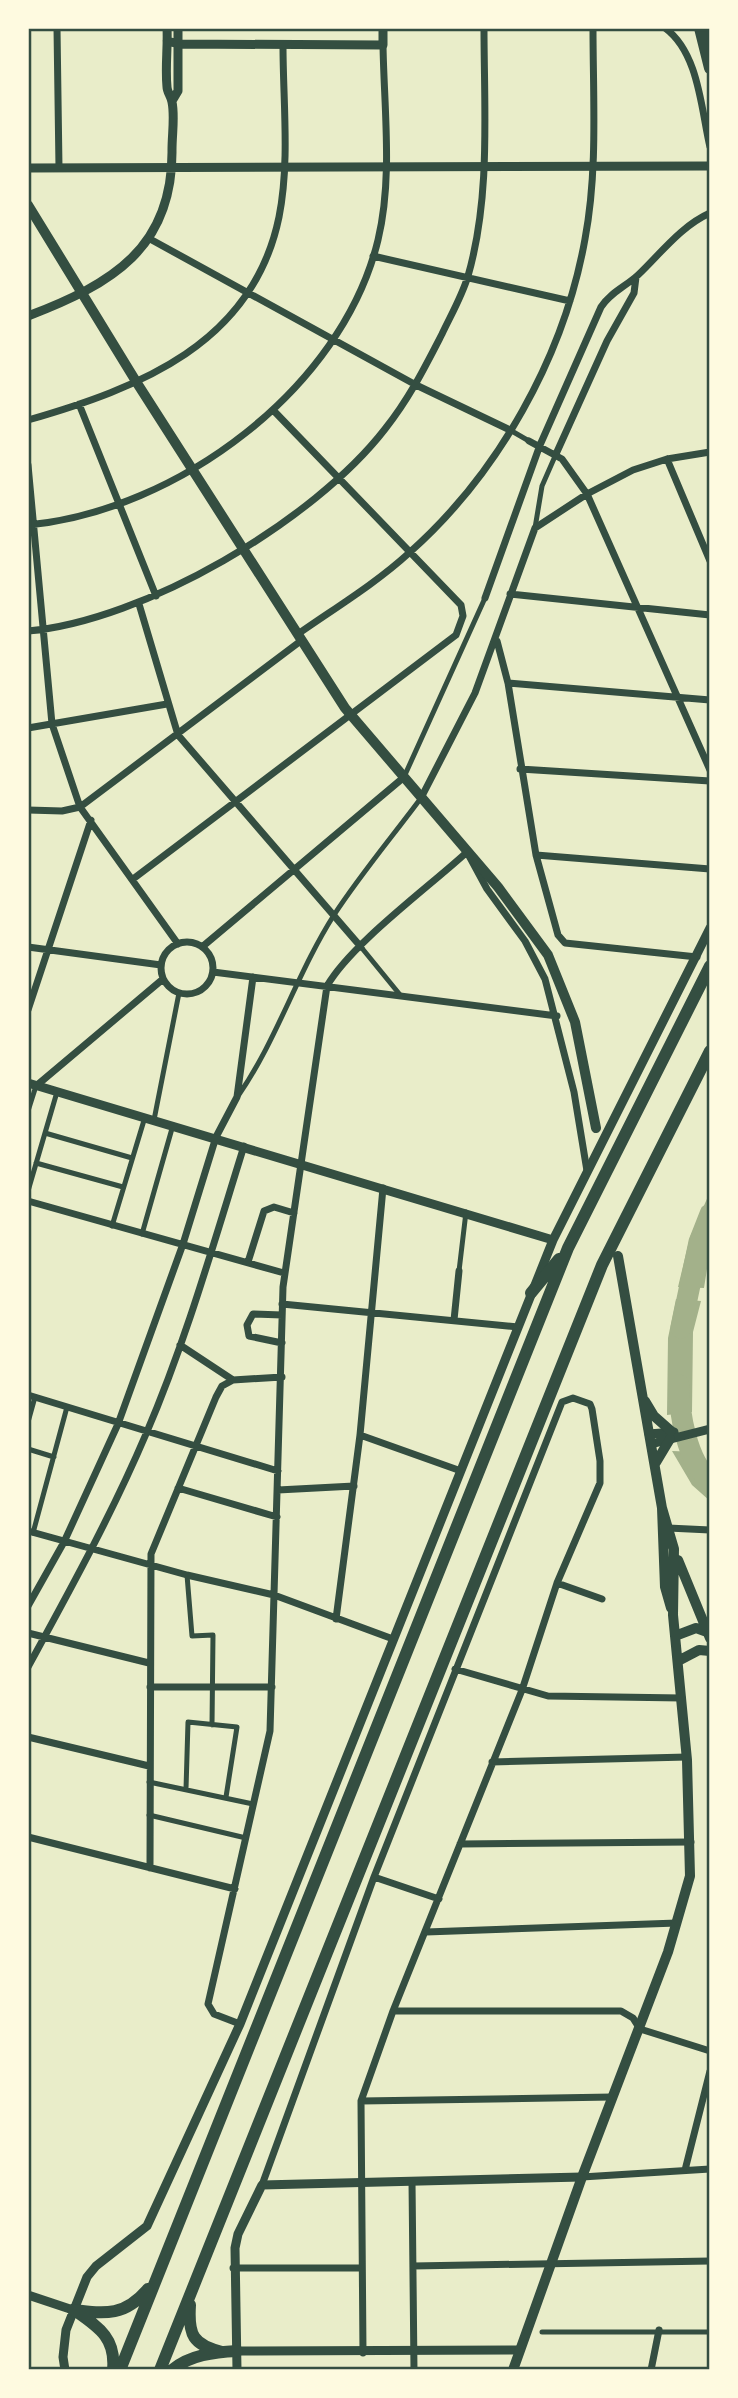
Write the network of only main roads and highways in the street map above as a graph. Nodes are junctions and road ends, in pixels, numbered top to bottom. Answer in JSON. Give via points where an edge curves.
{"nodes":[{"id":1,"x":700,"y":28,"type":"edge"},
{"id":2,"x":710,"y":68,"type":"edge"},
{"id":3,"x":28,"y":205,"type":"edge"},
{"id":4,"x":710,"y":966,"type":"edge"},
{"id":5,"x":710,"y":1051,"type":"edge"},
{"id":6,"x":596,"y":1128,"type":"dead end"},
{"id":7,"x":568,"y":1248,"type":"junction"},
{"id":8,"x":618,"y":1256,"type":"dead end"},
{"id":9,"x":531,"y":1293,"type":"road end"},
{"id":10,"x":641,"y":1394,"type":"junction"},
{"id":11,"x":655,"y":1464,"type":"junction"},
{"id":12,"x":662,"y":1508,"type":"junction"},
{"id":13,"x":674,"y":1549,"type":"junction"},
{"id":14,"x":673,"y":1615,"type":"junction"},
{"id":15,"x":709,"y":1635,"type":"edge"},
{"id":16,"x":675,"y":1636,"type":"junction"},
{"id":17,"x":710,"y":1651,"type":"edge"},
{"id":18,"x":678,"y":1661,"type":"junction"},
{"id":19,"x":157,"y":2277,"type":"junction"},
{"id":20,"x":191,"y":2294,"type":"junction"},
{"id":21,"x":236,"y":2351,"type":"road end"},
{"id":22,"x":222,"y":2352,"type":"junction"},
{"id":23,"x":113,"y":2370,"type":"edge"},
{"id":24,"x":120,"y":2370,"type":"edge"},
{"id":25,"x":160,"y":2370,"type":"edge"},
{"id":26,"x":172,"y":2370,"type":"edge"},
{"id":27,"x":513,"y":2370,"type":"edge"}],
"edges":[{"from":1,"to":2,"type":"highway"},
{"from":3,"to":6,"type":"main road","via":[[351,716],[523,918],[556,970],[575,1022]]},
{"from":4,"to":7,"type":"highway"},
{"from":5,"to":20,"type":"highway","via":[[602,1265]]},
{"from":7,"to":9,"type":"highway"},
{"from":7,"to":19,"type":"highway"},
{"from":8,"to":10,"type":"main road"},
{"from":10,"to":11,"type":"main road"},
{"from":10,"to":11,"type":"main road","via":[[671,1435]]},
{"from":11,"to":12,"type":"main road"},
{"from":12,"to":13,"type":"main road"},
{"from":12,"to":14,"type":"main road","via":[[665,1587]]},
{"from":13,"to":14,"type":"main road"},
{"from":13,"to":15,"type":"main road"},
{"from":14,"to":16,"type":"main road"},
{"from":15,"to":16,"type":"main road","via":[[696,1628]]},
{"from":16,"to":18,"type":"main road"},
{"from":17,"to":18,"type":"main road","via":[[699,1650]]},
{"from":18,"to":27,"type":"main road","via":[[687,1757],[689,1885]]},
{"from":19,"to":23,"type":"highway","via":[[128,2309],[73,2309],[106,2333],[113,2351]]},
{"from":19,"to":24,"type":"highway"},
{"from":20,"to":22,"type":"highway","via":[[191,2330],[203,2347]]},
{"from":20,"to":25,"type":"highway"},
{"from":21,"to":22,"type":"highway"},
{"from":22,"to":26,"type":"highway","via":[[192,2358]]}]}
